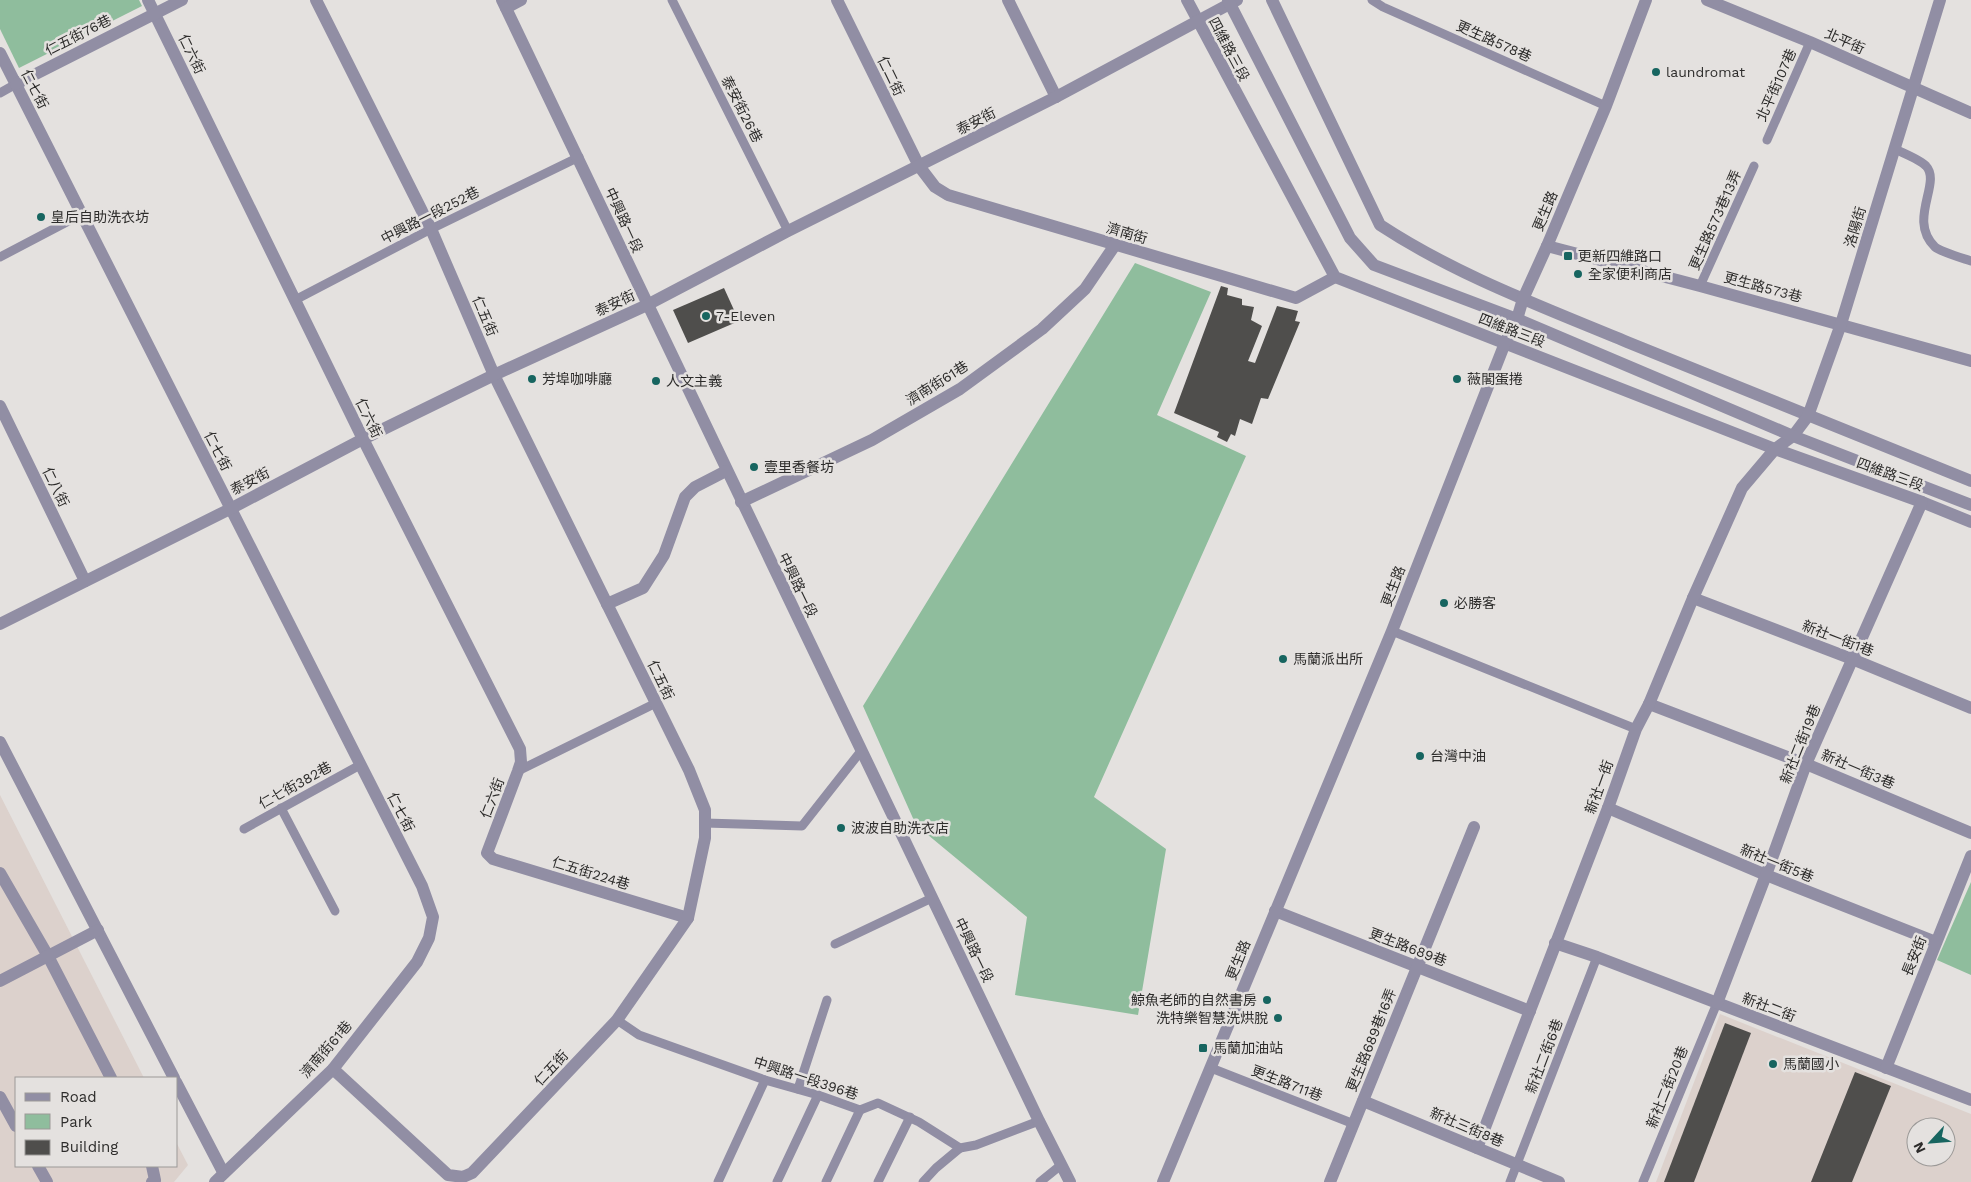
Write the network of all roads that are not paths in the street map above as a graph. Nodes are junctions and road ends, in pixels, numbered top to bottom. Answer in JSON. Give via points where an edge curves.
{"nodes":[{"id":1,"x":148,"y":0,"type":"edge"},
{"id":2,"x":182,"y":0,"type":"edge"},
{"id":3,"x":316,"y":0,"type":"edge"},
{"id":4,"x":521,"y":0,"type":"edge"},
{"id":5,"x":672,"y":0,"type":"edge"},
{"id":6,"x":837,"y":0,"type":"edge"},
{"id":7,"x":1187,"y":0,"type":"edge"},
{"id":8,"x":1272,"y":0,"type":"edge"},
{"id":9,"x":1372,"y":0,"type":"edge"},
{"id":10,"x":1646,"y":0,"type":"edge"},
{"id":11,"x":1707,"y":0,"type":"edge"},
{"id":12,"x":1940,"y":0,"type":"edge"},
{"id":13,"x":1232,"y":1,"type":"edge"},
{"id":14,"x":1010,"y":2,"type":"edge"},
{"id":15,"x":504,"y":4,"type":"edge"},
{"id":16,"x":155,"y":13,"type":"junction"},
{"id":17,"x":1197,"y":20,"type":"junction"},
{"id":18,"x":1810,"y":42,"type":"junction"},
{"id":19,"x":0,"y":53,"type":"edge"},
{"id":20,"x":16,"y":84,"type":"junction"},
{"id":21,"x":1914,"y":89,"type":"junction"},
{"id":22,"x":0,"y":93,"type":"edge"},
{"id":23,"x":1056,"y":97,"type":"junction"},
{"id":24,"x":1606,"y":106,"type":"junction"},
{"id":25,"x":1971,"y":113,"type":"edge"},
{"id":26,"x":1767,"y":140,"type":"dead end"},
{"id":27,"x":1895,"y":149,"type":"junction"},
{"id":28,"x":579,"y":157,"type":"junction"},
{"id":29,"x":919,"y":166,"type":"junction"},
{"id":30,"x":1754,"y":166,"type":"dead end"},
{"id":31,"x":82,"y":214,"type":"junction"},
{"id":32,"x":430,"y":229,"type":"junction"},
{"id":33,"x":788,"y":231,"type":"junction"},
{"id":34,"x":1114,"y":245,"type":"junction"},
{"id":35,"x":1547,"y":246,"type":"junction"},
{"id":36,"x":0,"y":258,"type":"edge"},
{"id":37,"x":1971,"y":261,"type":"edge"},
{"id":38,"x":1335,"y":277,"type":"junction"},
{"id":39,"x":1700,"y":286,"type":"junction"},
{"id":40,"x":1522,"y":299,"type":"junction"},
{"id":41,"x":295,"y":300,"type":"junction"},
{"id":42,"x":647,"y":305,"type":"junction"},
{"id":43,"x":1517,"y":319,"type":"junction"},
{"id":44,"x":1841,"y":324,"type":"junction"},
{"id":45,"x":1505,"y":343,"type":"junction"},
{"id":46,"x":1971,"y":361,"type":"edge"},
{"id":47,"x":494,"y":375,"type":"junction"},
{"id":48,"x":0,"y":406,"type":"edge"},
{"id":49,"x":1808,"y":416,"type":"junction"},
{"id":50,"x":1793,"y":436,"type":"junction"},
{"id":51,"x":363,"y":439,"type":"junction"},
{"id":52,"x":1775,"y":449,"type":"junction"},
{"id":53,"x":726,"y":471,"type":"junction"},
{"id":54,"x":1971,"y":481,"type":"edge"},
{"id":55,"x":741,"y":502,"type":"junction"},
{"id":56,"x":1922,"y":502,"type":"junction"},
{"id":57,"x":1971,"y":505,"type":"edge"},
{"id":58,"x":230,"y":509,"type":"junction"},
{"id":59,"x":1971,"y":522,"type":"edge"},
{"id":60,"x":85,"y":581,"type":"junction"},
{"id":61,"x":1693,"y":598,"type":"junction"},
{"id":62,"x":607,"y":604,"type":"junction"},
{"id":63,"x":0,"y":624,"type":"edge"},
{"id":64,"x":1392,"y":631,"type":"junction"},
{"id":65,"x":1852,"y":659,"type":"junction"},
{"id":66,"x":656,"y":703,"type":"junction"},
{"id":67,"x":1649,"y":704,"type":"junction"},
{"id":68,"x":1971,"y":708,"type":"edge"},
{"id":69,"x":1636,"y":729,"type":"junction"},
{"id":70,"x":0,"y":742,"type":"edge"},
{"id":71,"x":861,"y":751,"type":"junction"},
{"id":72,"x":1806,"y":764,"type":"junction"},
{"id":73,"x":360,"y":765,"type":"junction"},
{"id":74,"x":518,"y":771,"type":"junction"},
{"id":75,"x":281,"y":808,"type":"junction"},
{"id":76,"x":1608,"y":808,"type":"junction"},
{"id":77,"x":705,"y":823,"type":"junction"},
{"id":78,"x":1474,"y":827,"type":"dead end"},
{"id":79,"x":244,"y":829,"type":"dead end"},
{"id":80,"x":1971,"y":833,"type":"edge"},
{"id":81,"x":487,"y":853,"type":"joint"},
{"id":82,"x":1971,"y":856,"type":"edge"},
{"id":83,"x":0,"y":873,"type":"edge"},
{"id":84,"x":1766,"y":875,"type":"junction"},
{"id":85,"x":932,"y":898,"type":"junction"},
{"id":86,"x":1275,"y":911,"type":"junction"},
{"id":87,"x":335,"y":912,"type":"dead end"},
{"id":88,"x":433,"y":917,"type":"joint"},
{"id":89,"x":688,"y":918,"type":"junction"},
{"id":90,"x":98,"y":930,"type":"junction"},
{"id":91,"x":1936,"y":942,"type":"junction"},
{"id":92,"x":1555,"y":943,"type":"junction"},
{"id":93,"x":835,"y":944,"type":"dead end"},
{"id":94,"x":48,"y":956,"type":"junction"},
{"id":95,"x":1597,"y":957,"type":"junction"},
{"id":96,"x":1417,"y":967,"type":"junction"},
{"id":97,"x":0,"y":981,"type":"edge"},
{"id":98,"x":827,"y":1000,"type":"dead end"},
{"id":99,"x":1716,"y":1003,"type":"junction"},
{"id":100,"x":1530,"y":1011,"type":"junction"},
{"id":101,"x":617,"y":1020,"type":"junction"},
{"id":102,"x":1211,"y":1068,"type":"junction"},
{"id":103,"x":1886,"y":1068,"type":"junction"},
{"id":104,"x":333,"y":1069,"type":"junction"},
{"id":105,"x":110,"y":1077,"type":"edge"},
{"id":106,"x":173,"y":1077,"type":"edge"},
{"id":107,"x":765,"y":1080,"type":"junction"},
{"id":108,"x":178,"y":1086,"type":"edge"},
{"id":109,"x":798,"y":1089,"type":"junction"},
{"id":110,"x":818,"y":1095,"type":"junction"},
{"id":111,"x":0,"y":1097,"type":"edge"},
{"id":112,"x":1363,"y":1100,"type":"junction"},
{"id":113,"x":1971,"y":1100,"type":"edge"},
{"id":114,"x":860,"y":1110,"type":"junction"},
{"id":115,"x":910,"y":1118,"type":"junction"},
{"id":116,"x":1039,"y":1121,"type":"junction"},
{"id":117,"x":15,"y":1124,"type":"edge"},
{"id":118,"x":1354,"y":1124,"type":"junction"},
{"id":119,"x":960,"y":1148,"type":"junction"},
{"id":120,"x":1477,"y":1148,"type":"junction"},
{"id":121,"x":1517,"y":1164,"type":"junction"},
{"id":122,"x":1061,"y":1165,"type":"junction"},
{"id":123,"x":39,"y":1167,"type":"edge"},
{"id":124,"x":152,"y":1167,"type":"edge"},
{"id":125,"x":219,"y":1177,"type":"edge"},
{"id":126,"x":47,"y":1182,"type":"edge"},
{"id":127,"x":152,"y":1182,"type":"edge"},
{"id":128,"x":718,"y":1182,"type":"edge"},
{"id":129,"x":777,"y":1182,"type":"edge"},
{"id":130,"x":826,"y":1182,"type":"edge"},
{"id":131,"x":878,"y":1182,"type":"edge"},
{"id":132,"x":923,"y":1182,"type":"edge"},
{"id":133,"x":1040,"y":1182,"type":"edge"},
{"id":134,"x":1070,"y":1182,"type":"edge"},
{"id":135,"x":1163,"y":1182,"type":"edge"},
{"id":136,"x":1330,"y":1182,"type":"edge"},
{"id":137,"x":1510,"y":1182,"type":"edge"},
{"id":138,"x":1559,"y":1182,"type":"edge"},
{"id":139,"x":1643,"y":1182,"type":"edge"}],
"edges":[{"from":1,"to":16,"type":"street","name":"仁六街"},
{"from":2,"to":16,"type":"street","name":"仁五街76巷"},
{"from":3,"to":32,"type":"street","name":"仁五街"},
{"from":4,"to":15,"type":"street"},
{"from":5,"to":33,"type":"lane","name":"泰安街26巷"},
{"from":6,"to":29,"type":"street","name":"仁二街"},
{"from":7,"to":17,"type":"street","name":"四維路三段"},
{"from":8,"to":40,"type":"street","name":"四維路三段","via":[[1380,224],[1412,246]]},
{"from":9,"to":24,"type":"lane","name":"更生路578巷"},
{"from":10,"to":24,"type":"street","name":"更生路"},
{"from":11,"to":18,"type":"street","name":"北平街"},
{"from":12,"to":21,"type":"street","name":"洛陽街"},
{"from":13,"to":17,"type":"street","name":"泰安街"},
{"from":13,"to":43,"type":"street","name":"四維路三段","via":[[1350,238],[1374,265]]},
{"from":14,"to":23,"type":"street"},
{"from":15,"to":28,"type":"street","name":"中興路一段"},
{"from":16,"to":20,"type":"street","name":"仁五街76巷"},
{"from":16,"to":41,"type":"street","name":"仁六街"},
{"from":17,"to":23,"type":"street","name":"泰安街"},
{"from":17,"to":38,"type":"street","name":"四維路三段"},
{"from":18,"to":21,"type":"street","name":"北平街"},
{"from":18,"to":26,"type":"lane","name":"北平街107巷"},
{"from":19,"to":20,"type":"street","name":"仁七街"},
{"from":20,"to":22,"type":"lane"},
{"from":20,"to":31,"type":"street","name":"仁七街"},
{"from":21,"to":25,"type":"street","name":"北平街"},
{"from":21,"to":27,"type":"street","name":"洛陽街"},
{"from":23,"to":29,"type":"street","name":"泰安街"},
{"from":24,"to":35,"type":"street","name":"更生路"},
{"from":27,"to":37,"type":"lane","via":[[1926,165],[1931,176],[1922,216],[1924,230],[1935,247]]},
{"from":27,"to":44,"type":"street","name":"洛陽街"},
{"from":28,"to":32,"type":"lane","name":"中興路一段252巷"},
{"from":28,"to":42,"type":"street","name":"中興路一段"},
{"from":29,"to":33,"type":"street","name":"泰安街"},
{"from":29,"to":34,"type":"street","name":"濟南街","via":[[935,187],[948,195]]},
{"from":30,"to":39,"type":"lane","name":"更生路573巷13弄"},
{"from":31,"to":36,"type":"lane"},
{"from":31,"to":58,"type":"street","name":"仁七街"},
{"from":32,"to":41,"type":"lane","name":"中興路一段252巷"},
{"from":32,"to":47,"type":"street","name":"仁五街"},
{"from":33,"to":42,"type":"street","name":"泰安街"},
{"from":34,"to":38,"type":"street","name":"濟南街","via":[[1296,298]]},
{"from":34,"to":55,"type":"street","name":"濟南街61巷","via":[[1084,289],[1042,329],[960,389],[872,440]]},
{"from":35,"to":39,"type":"street","name":"更生路573巷"},
{"from":35,"to":40,"type":"street","name":"更生路"},
{"from":38,"to":45,"type":"street","name":"四維路三段"},
{"from":39,"to":44,"type":"street","name":"更生路573巷"},
{"from":40,"to":43,"type":"street","name":"更生路"},
{"from":40,"to":49,"type":"street","name":"四維路三段"},
{"from":41,"to":51,"type":"street","name":"仁六街"},
{"from":42,"to":47,"type":"street","name":"泰安街"},
{"from":42,"to":53,"type":"street","name":"中興路一段"},
{"from":43,"to":45,"type":"street","name":"更生路"},
{"from":43,"to":50,"type":"street","name":"四維路三段"},
{"from":44,"to":46,"type":"street","name":"更生路573巷"},
{"from":44,"to":49,"type":"street","name":"洛陽街"},
{"from":45,"to":52,"type":"street","name":"四維路三段"},
{"from":45,"to":64,"type":"street","name":"更生路"},
{"from":47,"to":51,"type":"street","name":"泰安街"},
{"from":47,"to":62,"type":"street","name":"仁五街"},
{"from":48,"to":60,"type":"street","name":"仁八街"},
{"from":49,"to":50,"type":"street","name":"洛陽街"},
{"from":49,"to":54,"type":"street","name":"四維路三段"},
{"from":50,"to":52,"type":"street","name":"洛陽街"},
{"from":50,"to":57,"type":"street","name":"四維路三段"},
{"from":51,"to":58,"type":"street","name":"泰安街"},
{"from":51,"to":74,"type":"street","name":"仁六街","via":[[520,749]]},
{"from":52,"to":56,"type":"street","name":"四維路三段"},
{"from":52,"to":61,"type":"street","name":"新社一街","via":[[1742,488]]},
{"from":53,"to":55,"type":"street","name":"中興路一段"},
{"from":53,"to":62,"type":"street","via":[[695,487],[685,497],[664,555],[643,588]]},
{"from":55,"to":71,"type":"street","name":"中興路一段"},
{"from":56,"to":59,"type":"street","name":"四維路三段"},
{"from":56,"to":65,"type":"street","name":"新社二街19巷"},
{"from":58,"to":60,"type":"street","name":"泰安街"},
{"from":58,"to":73,"type":"street","name":"仁七街"},
{"from":60,"to":63,"type":"street","name":"泰安街"},
{"from":61,"to":65,"type":"street","name":"新社一街1巷"},
{"from":61,"to":67,"type":"street","name":"新社一街"},
{"from":62,"to":66,"type":"street","name":"仁五街"},
{"from":64,"to":69,"type":"lane"},
{"from":64,"to":86,"type":"street","name":"更生路"},
{"from":65,"to":68,"type":"street","name":"新社一街1巷"},
{"from":65,"to":72,"type":"street","name":"新社二街19巷"},
{"from":66,"to":74,"type":"lane"},
{"from":66,"to":77,"type":"street","name":"仁五街","via":[[693,778],[705,810]]},
{"from":67,"to":69,"type":"street","name":"新社一街"},
{"from":67,"to":72,"type":"street","name":"新社一街3巷"},
{"from":69,"to":76,"type":"street","name":"新社一街"},
{"from":70,"to":90,"type":"street"},
{"from":71,"to":77,"type":"lane","via":[[802,826]]},
{"from":71,"to":85,"type":"street","name":"中興路一段"},
{"from":72,"to":80,"type":"street","name":"新社一街3巷"},
{"from":72,"to":84,"type":"street","name":"新社二街19巷"},
{"from":73,"to":75,"type":"lane","name":"仁七街382巷"},
{"from":73,"to":88,"type":"street","name":"仁七街","via":[[422,886]]},
{"from":74,"to":81,"type":"street","name":"仁六街"},
{"from":75,"to":79,"type":"lane","name":"仁七街382巷"},
{"from":75,"to":87,"type":"lane"},
{"from":76,"to":84,"type":"street","name":"新社一街5巷"},
{"from":76,"to":92,"type":"street","name":"新社一街"},
{"from":77,"to":89,"type":"street","name":"仁五街","via":[[705,838]]},
{"from":78,"to":96,"type":"street","name":"更生路689巷16弄"},
{"from":81,"to":89,"type":"street","name":"仁五街224巷","via":[[493,859]]},
{"from":82,"to":91,"type":"street","name":"長安街"},
{"from":83,"to":94,"type":"street"},
{"from":84,"to":91,"type":"street","name":"新社一街5巷"},
{"from":84,"to":99,"type":"street","name":"新社二街19巷"},
{"from":85,"to":93,"type":"lane"},
{"from":85,"to":116,"type":"street","name":"中興路一段"},
{"from":86,"to":96,"type":"street","name":"更生路689巷"},
{"from":86,"to":102,"type":"street","name":"更生路"},
{"from":88,"to":104,"type":"street","name":"濟南街61巷","via":[[429,938],[417,962]]},
{"from":89,"to":101,"type":"street","name":"仁五街"},
{"from":90,"to":94,"type":"street"},
{"from":90,"to":106,"type":"street"},
{"from":91,"to":103,"type":"street","name":"長安街"},
{"from":92,"to":95,"type":"street","name":"新社二街"},
{"from":92,"to":100,"type":"street","name":"新社一街"},
{"from":94,"to":97,"type":"street"},
{"from":94,"to":105,"type":"street"},
{"from":95,"to":99,"type":"street","name":"新社二街"},
{"from":95,"to":121,"type":"lane","name":"新社二街6巷"},
{"from":96,"to":100,"type":"street","name":"更生路689巷"},
{"from":96,"to":112,"type":"street","name":"更生路689巷16弄"},
{"from":98,"to":109,"type":"lane"},
{"from":99,"to":103,"type":"street","name":"新社二街"},
{"from":99,"to":139,"type":"lane","name":"新社二街20巷"},
{"from":100,"to":120,"type":"street","name":"新社一街"},
{"from":101,"to":104,"type":"street","name":"仁五街","via":[[472,1173],[463,1177],[448,1175]]},
{"from":101,"to":107,"type":"lane","name":"中興路一段396巷","via":[[639,1035]]},
{"from":102,"to":118,"type":"lane","name":"更生路711巷"},
{"from":102,"to":135,"type":"street","name":"更生路"},
{"from":103,"to":113,"type":"street","name":"新社二街"},
{"from":104,"to":125,"type":"street","name":"濟南街61巷"},
{"from":107,"to":109,"type":"lane","name":"中興路一段396巷"},
{"from":107,"to":128,"type":"lane"},
{"from":108,"to":125,"type":"street"},
{"from":109,"to":110,"type":"lane","name":"中興路一段396巷"},
{"from":110,"to":114,"type":"lane","name":"中興路一段396巷"},
{"from":110,"to":129,"type":"lane"},
{"from":111,"to":117,"type":"street"},
{"from":112,"to":118,"type":"street","name":"更生路689巷16弄"},
{"from":112,"to":120,"type":"street","name":"新社三街8巷"},
{"from":114,"to":115,"type":"lane","name":"中興路一段396巷","via":[[878,1104]]},
{"from":114,"to":130,"type":"lane"},
{"from":115,"to":119,"type":"lane","name":"中興路一段396巷"},
{"from":115,"to":131,"type":"lane"},
{"from":116,"to":119,"type":"lane"},
{"from":116,"to":122,"type":"street","name":"中興路一段"},
{"from":118,"to":136,"type":"street","name":"更生路689巷16弄"},
{"from":119,"to":132,"type":"lane"},
{"from":120,"to":121,"type":"street","name":"新社三街8巷"},
{"from":121,"to":137,"type":"lane","name":"新社二街6巷"},
{"from":121,"to":138,"type":"street","name":"新社三街8巷"},
{"from":122,"to":133,"type":"lane"},
{"from":122,"to":134,"type":"street","name":"中興路一段"},
{"from":123,"to":126,"type":"street"},
{"from":124,"to":127,"type":"street","via":[[155,1180]]}]}
